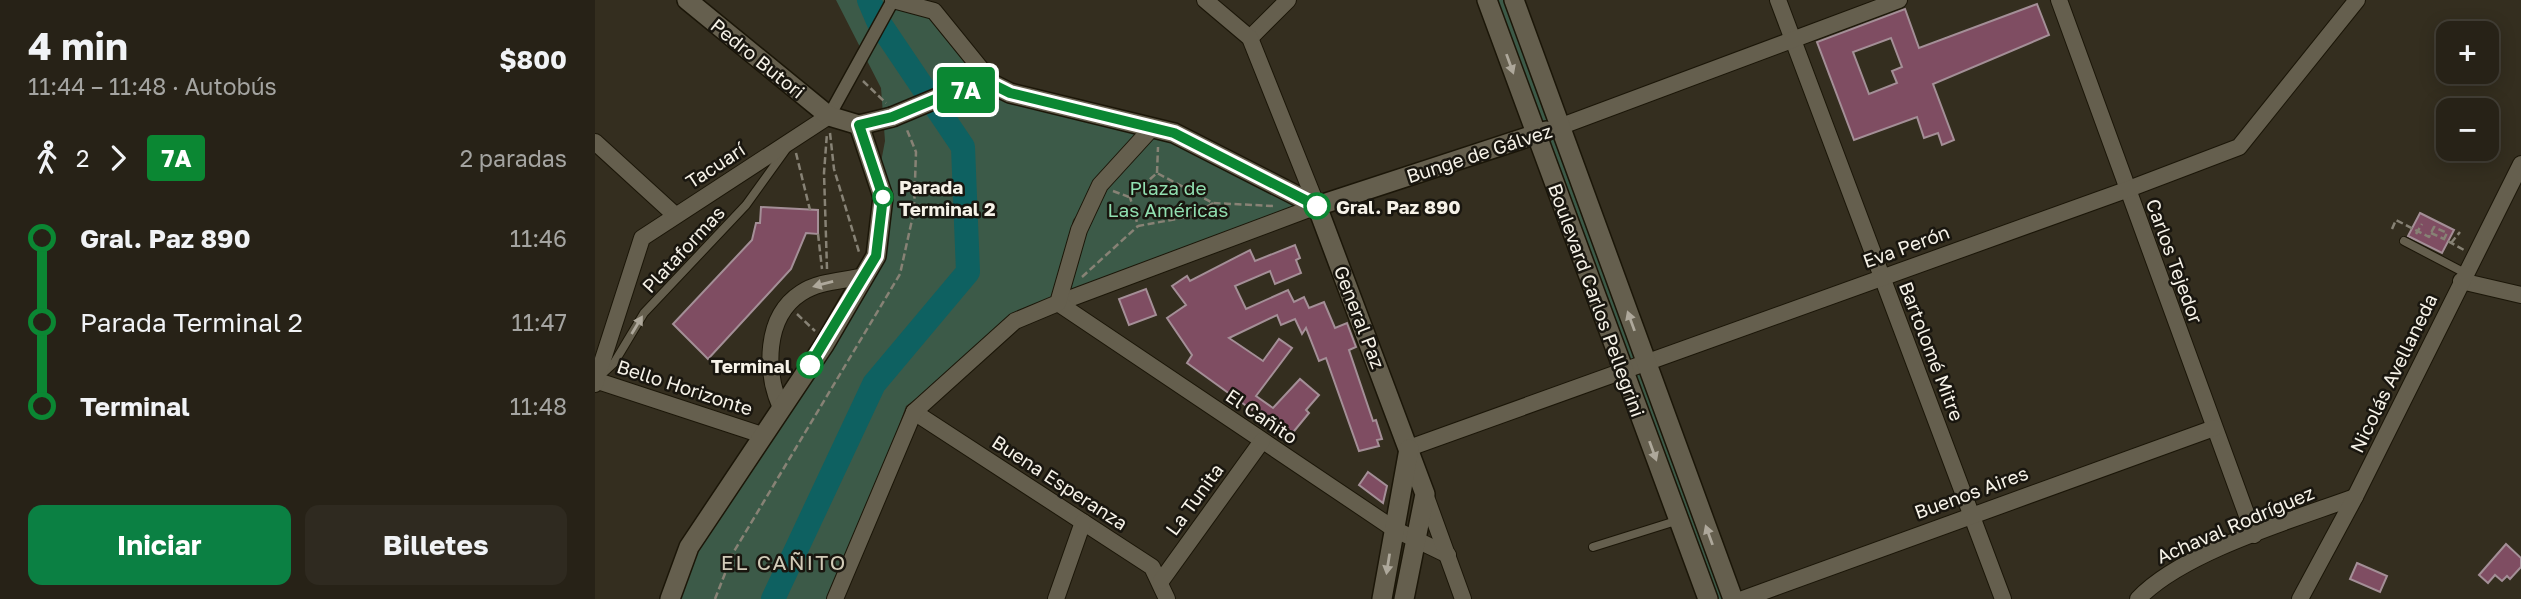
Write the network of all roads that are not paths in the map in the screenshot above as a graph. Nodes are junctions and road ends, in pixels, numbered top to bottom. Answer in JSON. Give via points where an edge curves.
{"nodes":[{"id":1,"x":687,"y":0,"type":"edge"},
{"id":2,"x":893,"y":0,"type":"edge"},
{"id":3,"x":1205,"y":0,"type":"edge"},
{"id":4,"x":1288,"y":0,"type":"edge"},
{"id":5,"x":1487,"y":0,"type":"edge"},
{"id":6,"x":1514,"y":0,"type":"edge"},
{"id":7,"x":1778,"y":0,"type":"edge"},
{"id":8,"x":1899,"y":0,"type":"edge"},
{"id":9,"x":2059,"y":0,"type":"edge"},
{"id":10,"x":2357,"y":0,"type":"edge"},
{"id":11,"x":935,"y":6,"type":"edge"},
{"id":12,"x":1250,"y":38,"type":"junction"},
{"id":13,"x":1792,"y":40,"type":"junction"},
{"id":14,"x":994,"y":85,"type":"junction"},
{"id":15,"x":829,"y":116,"type":"junction"},
{"id":16,"x":859,"y":125,"type":"junction"},
{"id":17,"x":1559,"y":127,"type":"junction"},
{"id":18,"x":1147,"y":134,"type":"junction"},
{"id":19,"x":1536,"y":135,"type":"junction"},
{"id":20,"x":794,"y":139,"type":"junction"},
{"id":21,"x":595,"y":142,"type":"edge"},
{"id":22,"x":2521,"y":164,"type":"edge"},
{"id":23,"x":2126,"y":191,"type":"junction"},
{"id":24,"x":1317,"y":206,"type":"junction"},
{"id":25,"x":675,"y":215,"type":"junction"},
{"id":26,"x":2404,"y":241,"type":"dead end"},
{"id":27,"x":865,"y":274,"type":"junction"},
{"id":28,"x":1881,"y":277,"type":"junction"},
{"id":29,"x":2463,"y":277,"type":"junction"},
{"id":30,"x":2521,"y":295,"type":"edge"},
{"id":31,"x":1058,"y":303,"type":"junction"},
{"id":32,"x":1647,"y":363,"type":"junction"},
{"id":33,"x":1624,"y":372,"type":"junction"},
{"id":34,"x":595,"y":381,"type":"edge"},
{"id":35,"x":781,"y":408,"type":"junction"},
{"id":36,"x":914,"y":412,"type":"junction"},
{"id":37,"x":2214,"y":428,"type":"junction"},
{"id":38,"x":762,"y":435,"type":"junction"},
{"id":39,"x":1262,"y":441,"type":"junction"},
{"id":40,"x":1409,"y":448,"type":"junction"},
{"id":41,"x":1425,"y":495,"type":"junction"},
{"id":42,"x":2354,"y":498,"type":"junction"},
{"id":43,"x":1972,"y":514,"type":"junction"},
{"id":44,"x":1679,"y":520,"type":"junction"},
{"id":45,"x":1083,"y":523,"type":"junction"},
{"id":46,"x":1394,"y":529,"type":"junction"},
{"id":47,"x":2254,"y":535,"type":"junction"},
{"id":48,"x":1414,"y":540,"type":"junction"},
{"id":49,"x":1593,"y":547,"type":"dead end"},
{"id":50,"x":1448,"y":555,"type":"junction"},
{"id":51,"x":1161,"y":581,"type":"junction"},
{"id":52,"x":670,"y":599,"type":"edge"},
{"id":53,"x":835,"y":599,"type":"edge"},
{"id":54,"x":1056,"y":599,"type":"edge"},
{"id":55,"x":1167,"y":599,"type":"edge"},
{"id":56,"x":1382,"y":599,"type":"edge"},
{"id":57,"x":1404,"y":599,"type":"edge"},
{"id":58,"x":1464,"y":599,"type":"edge"},
{"id":59,"x":1708,"y":599,"type":"edge"},
{"id":60,"x":1733,"y":599,"type":"edge"},
{"id":61,"x":1743,"y":599,"type":"edge"},
{"id":62,"x":2003,"y":599,"type":"edge"},
{"id":63,"x":2138,"y":599,"type":"edge"},
{"id":64,"x":2300,"y":599,"type":"edge"}],
"edges":[{"from":1,"to":15,"type":"street","name":"Pedro Butori"},
{"from":2,"to":11,"type":"street"},
{"from":2,"to":15,"type":"street","name":"Tacuarí"},
{"from":3,"to":12,"type":"street"},
{"from":4,"to":12,"type":"street"},
{"from":5,"to":19,"type":"street","name":"Boulevard Carlos Pellegrini","one_way":true},
{"from":6,"to":17,"type":"street","name":"Boulevard Carlos Pellegrini"},
{"from":7,"to":13,"type":"street","name":"Bartolomé Mitre"},
{"from":8,"to":13,"type":"street","name":"Bunge de Gálvez"},
{"from":9,"to":23,"type":"street","name":"Carlos Tejedor"},
{"from":10,"to":23,"type":"street","name":"Eva Perón","via":[[2239,146]]},
{"from":11,"to":14,"type":"street"},
{"from":12,"to":24,"type":"street","name":"General Paz"},
{"from":13,"to":17,"type":"street","name":"Bunge de Gálvez"},
{"from":13,"to":28,"type":"street","name":"Bartolomé Mitre"},
{"from":14,"to":16,"type":"street","bridge":true,"via":[[952,92]]},
{"from":14,"to":18,"type":"street"},
{"from":15,"to":16,"type":"street"},
{"from":15,"to":20,"type":"street","name":"Tacuarí"},
{"from":16,"to":27,"type":"street","via":[[883,197],[876,256]]},
{"from":17,"to":19,"type":"street","name":"Bunge de Gálvez"},
{"from":32,"to":17,"type":"street","name":"Boulevard Carlos Pellegrini","one_way":true},
{"from":18,"to":24,"type":"street","via":[[1174,133]]},
{"from":18,"to":31,"type":"street","via":[[1100,185],[1079,230]]},
{"from":19,"to":24,"type":"street","name":"Bunge de Gálvez"},
{"from":19,"to":33,"type":"street","name":"Boulevard Carlos Pellegrini"},
{"from":20,"to":25,"type":"street","name":"Tacuarí"},
{"from":34,"to":20,"type":"lane","name":"Plataformas","one_way":true,"via":[[614,363],[644,313],[745,205]]},
{"from":21,"to":25,"type":"street"},
{"from":22,"to":29,"type":"street","name":"Nicolás Avellaneda"},
{"from":23,"to":28,"type":"street","name":"Eva Perón"},
{"from":23,"to":37,"type":"street","name":"Carlos Tejedor"},
{"from":24,"to":31,"type":"street","name":"Bunge de Gálvez"},
{"from":24,"to":40,"type":"street","name":"General Paz"},
{"from":25,"to":34,"type":"street","name":"Tacuarí","via":[[642,238]]},
{"from":26,"to":29,"type":"lane"},
{"from":27,"to":35,"type":"street"},
{"from":27,"to":35,"type":"street","one_way":true,"via":[[799,293],[785,309],[775,328],[769,372]]},
{"from":28,"to":32,"type":"street","name":"Eva Perón"},
{"from":28,"to":43,"type":"street","name":"Bartolomé Mitre"},
{"from":29,"to":30,"type":"street"},
{"from":29,"to":42,"type":"street","name":"Nicolás Avellaneda"},
{"from":31,"to":36,"type":"street","name":"Bunge de Gálvez","via":[[1015,321]]},
{"from":31,"to":39,"type":"street","name":"El Cañito"},
{"from":32,"to":33,"type":"street","name":"Eva Perón"},
{"from":60,"to":32,"type":"street","name":"Boulevard Carlos Pellegrini","one_way":true},
{"from":33,"to":40,"type":"street","name":"Eva Perón"},
{"from":33,"to":44,"type":"street","name":"Boulevard Carlos Pellegrini","one_way":true},
{"from":34,"to":38,"type":"street","name":"Bello Horizonte"},
{"from":35,"to":38,"type":"street"},
{"from":36,"to":45,"type":"street","name":"Buena Esperanza"},
{"from":36,"to":53,"type":"street"},
{"from":37,"to":43,"type":"street","name":"Buenos Aires"},
{"from":37,"to":47,"type":"street","name":"Carlos Tejedor"},
{"from":38,"to":52,"type":"street","via":[[689,547]]},
{"from":39,"to":46,"type":"street","name":"El Cañito"},
{"from":39,"to":51,"type":"street","name":"La Tunita"},
{"from":40,"to":41,"type":"street","name":"General Paz"},
{"from":40,"to":46,"type":"street"},
{"from":41,"to":48,"type":"street"},
{"from":41,"to":50,"type":"street","name":"General Paz"},
{"from":42,"to":47,"type":"street","name":"Achaval Rodríguez"},
{"from":42,"to":64,"type":"street","name":"Nicolás Avellaneda"},
{"from":43,"to":61,"type":"street","name":"Buenos Aires"},
{"from":43,"to":62,"type":"street","name":"Bartolomé Mitre"},
{"from":44,"to":49,"type":"lane"},
{"from":44,"to":59,"type":"street","name":"Boulevard Carlos Pellegrini"},
{"from":45,"to":51,"type":"street","name":"Buena Esperanza","via":[[1152,567]]},
{"from":45,"to":54,"type":"street"},
{"from":46,"to":48,"type":"street","name":"El Cañito"},
{"from":46,"to":56,"type":"street","one_way":true},
{"from":47,"to":63,"type":"street","name":"Achaval Rodríguez","via":[[2168,573]]},
{"from":48,"to":50,"type":"street","name":"El Cañito"},
{"from":48,"to":57,"type":"street"},
{"from":50,"to":58,"type":"street","name":"General Paz"},
{"from":51,"to":55,"type":"street","name":"Buena Esperanza"}]}
